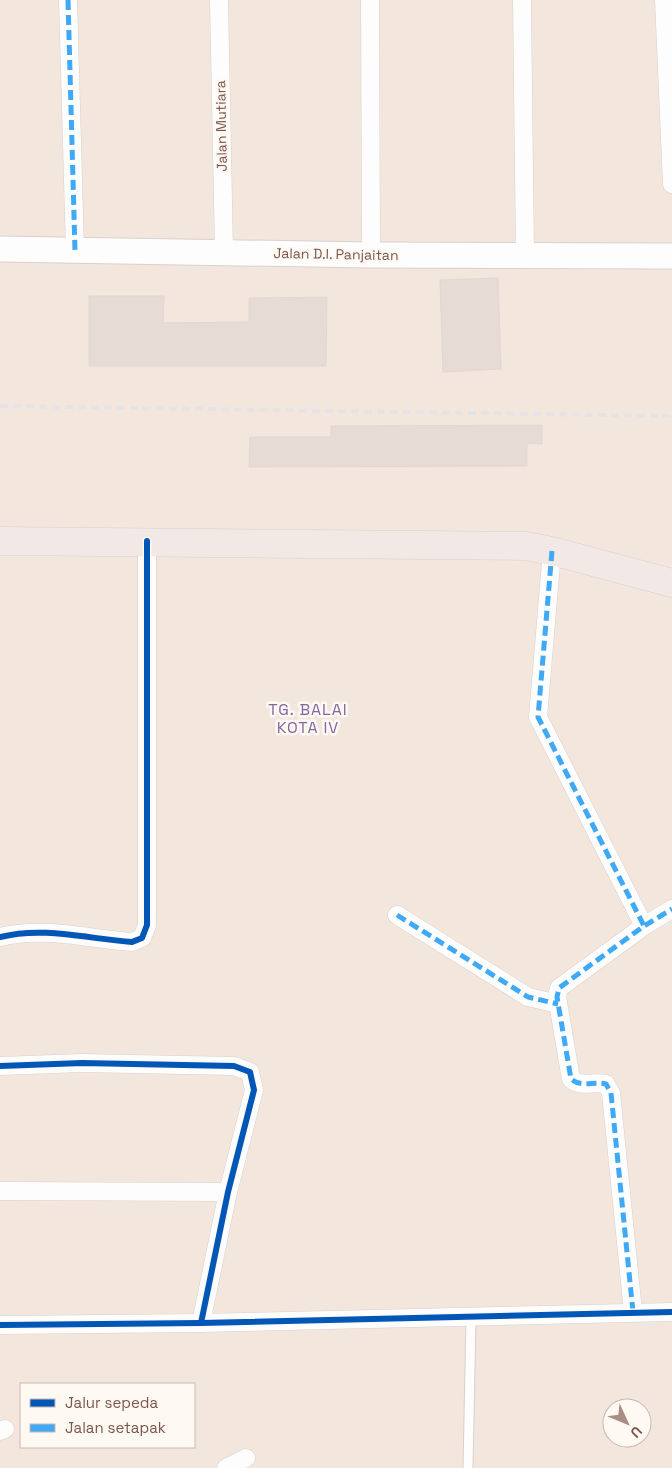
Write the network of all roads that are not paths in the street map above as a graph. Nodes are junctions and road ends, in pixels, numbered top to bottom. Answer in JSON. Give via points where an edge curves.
{"nodes":[{"id":1,"x":68,"y":0,"type":"edge"},
{"id":2,"x":219,"y":0,"type":"edge"},
{"id":3,"x":370,"y":0,"type":"edge"},
{"id":4,"x":522,"y":0,"type":"edge"},
{"id":5,"x":664,"y":0,"type":"edge"},
{"id":6,"x":672,"y":184,"type":"edge"},
{"id":7,"x":0,"y":249,"type":"edge"},
{"id":8,"x":75,"y":251,"type":"junction"},
{"id":9,"x":224,"y":251,"type":"junction"},
{"id":10,"x":371,"y":255,"type":"junction"},
{"id":11,"x":525,"y":256,"type":"junction"},
{"id":12,"x":672,"y":256,"type":"edge"},
{"id":13,"x":0,"y":541,"type":"edge"},
{"id":14,"x":146,"y":541,"type":"junction"},
{"id":15,"x":552,"y":551,"type":"junction"},
{"id":16,"x":672,"y":583,"type":"edge"},
{"id":17,"x":672,"y":910,"type":"edge"},
{"id":18,"x":397,"y":915,"type":"dead end"},
{"id":19,"x":644,"y":926,"type":"junction"},
{"id":20,"x":0,"y":937,"type":"edge"},
{"id":21,"x":558,"y":1004,"type":"junction"},
{"id":22,"x":0,"y":1066,"type":"edge"},
{"id":23,"x":0,"y":1191,"type":"edge"},
{"id":24,"x":228,"y":1192,"type":"junction"},
{"id":25,"x":633,"y":1312,"type":"junction"},
{"id":26,"x":672,"y":1312,"type":"edge"},
{"id":27,"x":471,"y":1318,"type":"junction"},
{"id":28,"x":201,"y":1323,"type":"junction"},
{"id":29,"x":0,"y":1324,"type":"edge"},
{"id":30,"x":246,"y":1458,"type":"dead end"},
{"id":31,"x":226,"y":1468,"type":"edge"},
{"id":32,"x":468,"y":1468,"type":"edge"}],
"edges":[{"from":1,"to":8,"type":"street"},
{"from":2,"to":9,"type":"street","name":"Jalan Mutiara"},
{"from":3,"to":10,"type":"street"},
{"from":4,"to":11,"type":"street"},
{"from":5,"to":6,"type":"street"},
{"from":7,"to":8,"type":"main road","name":"Jalan D.I. Panjaitan"},
{"from":8,"to":9,"type":"main road","name":"Jalan D.I. Panjaitan"},
{"from":9,"to":10,"type":"main road","name":"Jalan D.I. Panjaitan"},
{"from":10,"to":11,"type":"main road","name":"Jalan D.I. Panjaitan"},
{"from":11,"to":12,"type":"main road","name":"Jalan D.I. Panjaitan"},
{"from":13,"to":14,"type":"highway"},
{"from":14,"to":15,"type":"highway","via":[[516,546]]},
{"from":14,"to":20,"type":"street","via":[[147,925],[142,938],[132,942],[62,933],[18,933]]},
{"from":15,"to":16,"type":"highway"},
{"from":15,"to":19,"type":"street","via":[[538,717]]},
{"from":17,"to":19,"type":"street"},
{"from":18,"to":21,"type":"street","via":[[528,997]]},
{"from":19,"to":21,"type":"street","via":[[559,988]]},
{"from":21,"to":25,"type":"street","via":[[572,1078],[579,1084],[606,1084],[611,1093]]},
{"from":22,"to":24,"type":"street","via":[[82,1063],[234,1066],[250,1072],[254,1090]]},
{"from":23,"to":24,"type":"street"},
{"from":24,"to":28,"type":"street"},
{"from":25,"to":26,"type":"street"},
{"from":25,"to":27,"type":"street"},
{"from":27,"to":28,"type":"street"},
{"from":27,"to":32,"type":"lane"},
{"from":28,"to":29,"type":"street"},
{"from":30,"to":31,"type":"street"}]}
